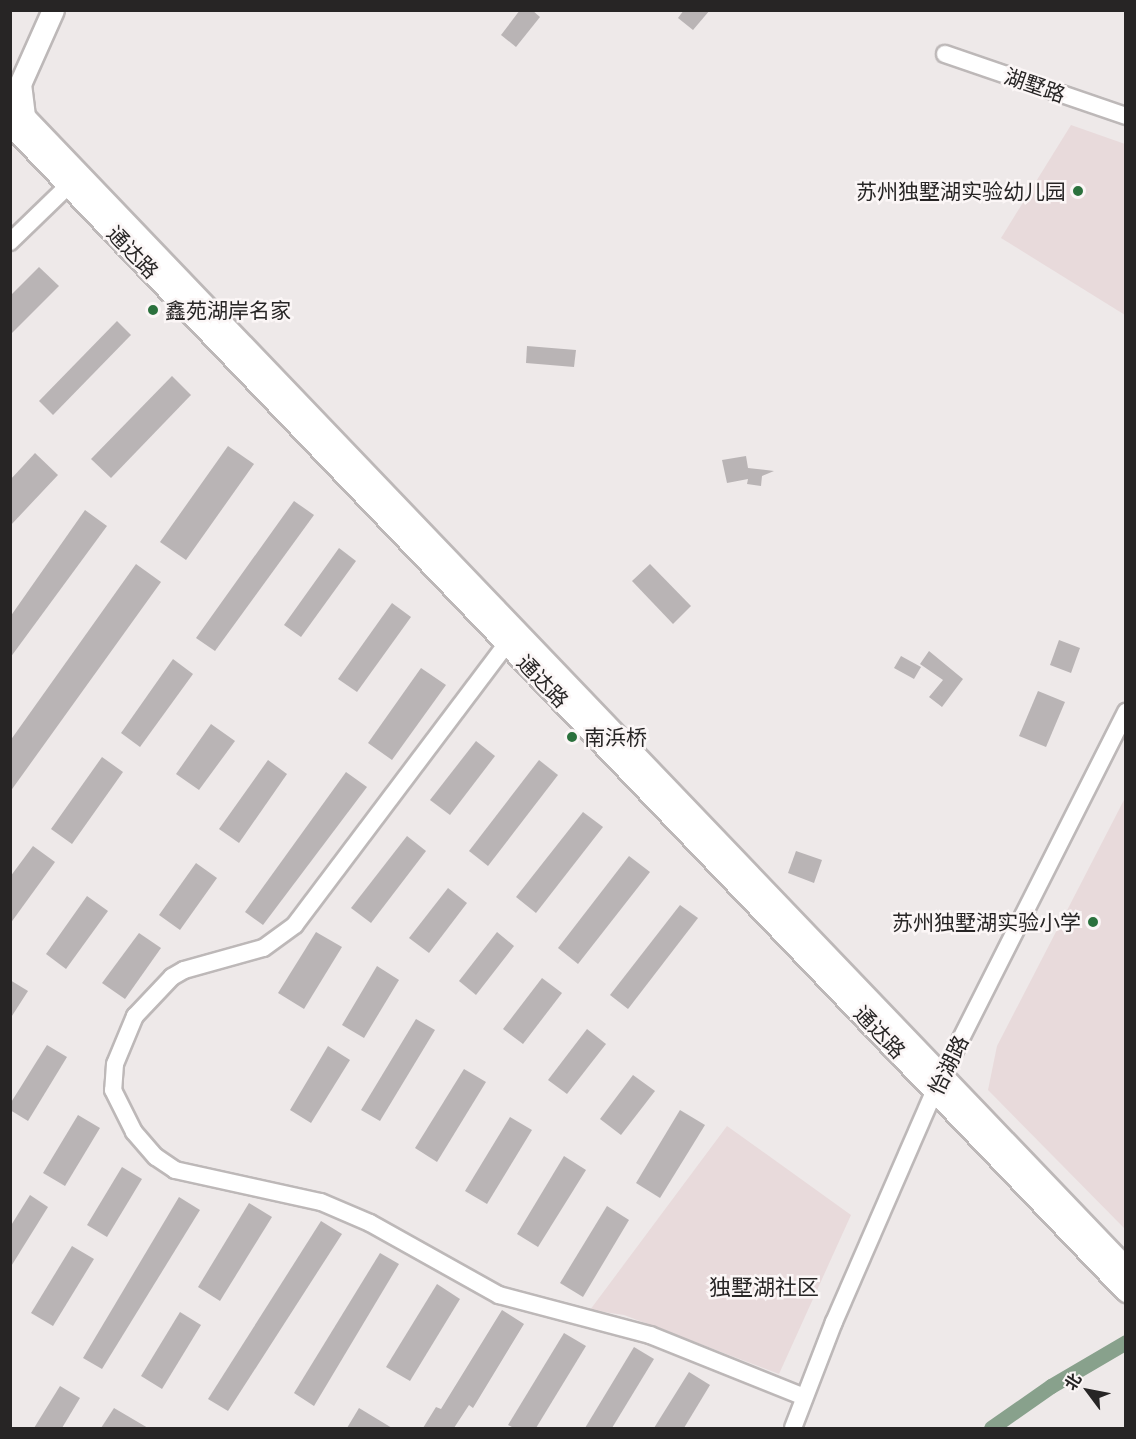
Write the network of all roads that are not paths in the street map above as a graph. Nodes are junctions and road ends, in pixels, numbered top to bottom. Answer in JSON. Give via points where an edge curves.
{"nodes":[{"id":1,"x":53,"y":10,"type":"edge"},
{"id":2,"x":945,"y":54,"type":"dead end"},
{"id":3,"x":15,"y":114,"type":"edge"},
{"id":4,"x":1125,"y":116,"type":"edge"},
{"id":5,"x":74,"y":180,"type":"junction"},
{"id":6,"x":10,"y":242,"type":"edge"},
{"id":7,"x":512,"y":637,"type":"junction"},
{"id":8,"x":1125,"y":712,"type":"edge"},
{"id":9,"x":939,"y":1083,"type":"junction"},
{"id":10,"x":1125,"y":1269,"type":"edge"},
{"id":11,"x":1125,"y":1291,"type":"edge"},
{"id":12,"x":804,"y":1397,"type":"junction"},
{"id":13,"x":793,"y":1428,"type":"edge"}],
"edges":[{"from":1,"to":3,"type":"main road","via":[[20,84]]},
{"from":2,"to":4,"type":"street","name":"湖墅路"},
{"from":3,"to":5,"type":"main road","name":"通达路"},
{"from":5,"to":6,"type":"street"},
{"from":5,"to":7,"type":"main road","name":"通达路"},
{"from":7,"to":9,"type":"main road","name":"通达路"},
{"from":7,"to":12,"type":"street","via":[[296,925],[263,948],[184,970],[135,1016],[116,1064],[113,1090],[121,1110],[156,1157],[175,1170],[321,1202],[370,1223],[499,1295],[650,1335]]},
{"from":8,"to":9,"type":"street","name":"怡湖路"},
{"from":9,"to":10,"type":"main road","name":"通达路"},
{"from":9,"to":11,"type":"main road","name":"通达路"},
{"from":9,"to":12,"type":"street","name":"怡湖路"},
{"from":12,"to":13,"type":"street","name":"怡湖路"}]}
